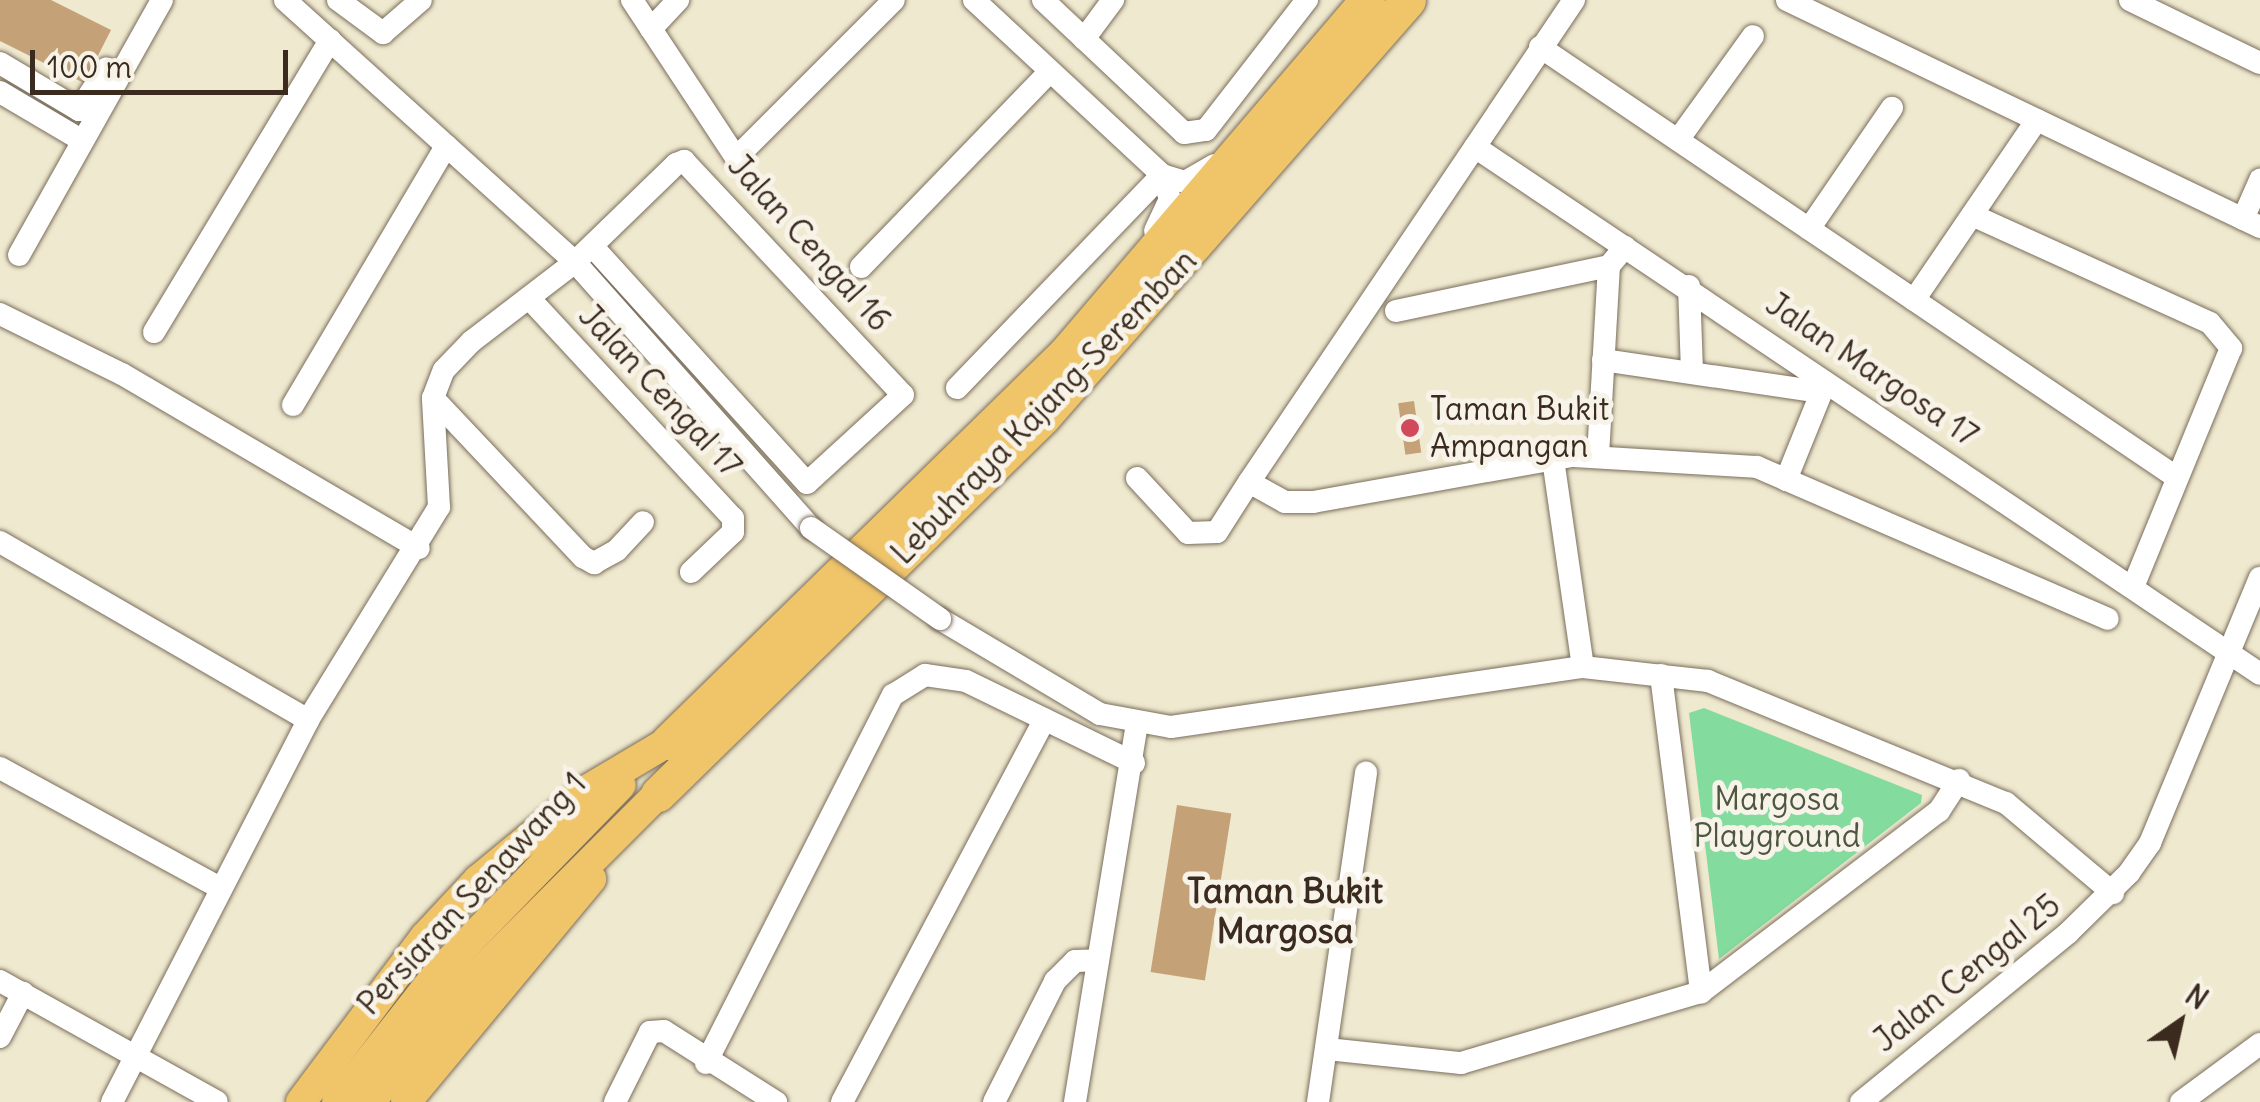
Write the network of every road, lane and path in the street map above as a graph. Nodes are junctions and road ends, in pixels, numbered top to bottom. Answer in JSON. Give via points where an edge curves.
{"nodes":[{"id":1,"x":146,"y":0,"type":"edge"},
{"id":2,"x":162,"y":0,"type":"edge"},
{"id":3,"x":285,"y":0,"type":"edge"},
{"id":4,"x":338,"y":0,"type":"edge"},
{"id":5,"x":421,"y":0,"type":"edge"},
{"id":6,"x":632,"y":0,"type":"edge"},
{"id":7,"x":678,"y":0,"type":"edge"},
{"id":8,"x":894,"y":0,"type":"edge"},
{"id":9,"x":974,"y":0,"type":"edge"},
{"id":10,"x":1043,"y":0,"type":"edge"},
{"id":11,"x":1113,"y":0,"type":"edge"},
{"id":12,"x":1308,"y":0,"type":"edge"},
{"id":13,"x":1367,"y":0,"type":"edge"},
{"id":14,"x":1408,"y":0,"type":"edge"},
{"id":15,"x":1574,"y":0,"type":"edge"},
{"id":16,"x":1787,"y":0,"type":"edge"},
{"id":17,"x":2130,"y":0,"type":"edge"},
{"id":18,"x":651,"y":29,"type":"junction"},
{"id":19,"x":1753,"y":36,"type":"dead end"},
{"id":20,"x":1084,"y":38,"type":"junction"},
{"id":21,"x":330,"y":40,"type":"junction"},
{"id":22,"x":1540,"y":47,"type":"junction"},
{"id":23,"x":0,"y":63,"type":"edge"},
{"id":24,"x":2260,"y":63,"type":"edge"},
{"id":25,"x":1050,"y":71,"type":"junction"},
{"id":26,"x":0,"y":92,"type":"edge"},
{"id":27,"x":1286,"y":99,"type":"junction"},
{"id":28,"x":1892,"y":108,"type":"dead end"},
{"id":29,"x":2037,"y":120,"type":"junction"},
{"id":30,"x":1678,"y":140,"type":"junction"},
{"id":31,"x":83,"y":141,"type":"junction"},
{"id":32,"x":446,"y":146,"type":"junction"},
{"id":33,"x":1475,"y":146,"type":"junction"},
{"id":34,"x":1162,"y":175,"type":"junction"},
{"id":35,"x":2260,"y":180,"type":"edge"},
{"id":36,"x":1972,"y":215,"type":"junction"},
{"id":37,"x":2251,"y":223,"type":"edge"},
{"id":38,"x":1809,"y":229,"type":"junction"},
{"id":39,"x":1625,"y":247,"type":"junction"},
{"id":40,"x":19,"y":254,"type":"dead end"},
{"id":41,"x":583,"y":254,"type":"junction"},
{"id":42,"x":1609,"y":266,"type":"junction"},
{"id":43,"x":861,"y":267,"type":"dead end"},
{"id":44,"x":1689,"y":286,"type":"junction"},
{"id":45,"x":530,"y":298,"type":"junction"},
{"id":46,"x":1914,"y":300,"type":"junction"},
{"id":47,"x":1396,"y":311,"type":"dead end"},
{"id":48,"x":0,"y":314,"type":"edge"},
{"id":49,"x":154,"y":332,"type":"dead end"},
{"id":50,"x":1065,"y":354,"type":"junction"},
{"id":51,"x":1604,"y":360,"type":"junction"},
{"id":52,"x":1692,"y":372,"type":"junction"},
{"id":53,"x":957,"y":388,"type":"dead end"},
{"id":54,"x":433,"y":398,"type":"junction"},
{"id":55,"x":293,"y":406,"type":"dead end"},
{"id":56,"x":1598,"y":456,"type":"junction"},
{"id":57,"x":1553,"y":459,"type":"junction"},
{"id":58,"x":2176,"y":477,"type":"junction"},
{"id":59,"x":1137,"y":478,"type":"dead end"},
{"id":60,"x":1786,"y":480,"type":"junction"},
{"id":61,"x":1249,"y":482,"type":"junction"},
{"id":62,"x":643,"y":522,"type":"dead end"},
{"id":63,"x":0,"y":542,"type":"edge"},
{"id":64,"x":419,"y":548,"type":"junction"},
{"id":65,"x":691,"y":572,"type":"dead end"},
{"id":66,"x":2260,"y":578,"type":"edge"},
{"id":67,"x":2133,"y":586,"type":"junction"},
{"id":68,"x":2108,"y":619,"type":"dead end"},
{"id":69,"x":2230,"y":652,"type":"junction"},
{"id":70,"x":1583,"y":668,"type":"junction"},
{"id":71,"x":1661,"y":674,"type":"junction"},
{"id":72,"x":2260,"y":674,"type":"edge"},
{"id":73,"x":1045,"y":719,"type":"junction"},
{"id":74,"x":308,"y":720,"type":"junction"},
{"id":75,"x":1137,"y":723,"type":"junction"},
{"id":76,"x":668,"y":742,"type":"junction"},
{"id":77,"x":1134,"y":762,"type":"junction"},
{"id":78,"x":0,"y":768,"type":"edge"},
{"id":79,"x":1366,"y":772,"type":"dead end"},
{"id":80,"x":1958,"y":780,"type":"junction"},
{"id":81,"x":658,"y":794,"type":"junction"},
{"id":82,"x":220,"y":888,"type":"junction"},
{"id":83,"x":2112,"y":893,"type":"junction"},
{"id":84,"x":1098,"y":960,"type":"junction"},
{"id":85,"x":0,"y":981,"type":"edge"},
{"id":86,"x":1701,"y":992,"type":"junction"},
{"id":87,"x":23,"y":993,"type":"junction"},
{"id":88,"x":0,"y":1037,"type":"edge"},
{"id":89,"x":2260,"y":1044,"type":"edge"},
{"id":90,"x":1326,"y":1049,"type":"junction"},
{"id":91,"x":136,"y":1056,"type":"junction"},
{"id":92,"x":706,"y":1062,"type":"junction"},
{"id":93,"x":212,"y":1100,"type":"edge"},
{"id":94,"x":300,"y":1101,"type":"edge"},
{"id":95,"x":112,"y":1102,"type":"edge"},
{"id":96,"x":336,"y":1102,"type":"edge"},
{"id":97,"x":370,"y":1102,"type":"edge"},
{"id":98,"x":406,"y":1102,"type":"edge"},
{"id":99,"x":615,"y":1102,"type":"edge"},
{"id":100,"x":776,"y":1102,"type":"edge"},
{"id":101,"x":842,"y":1102,"type":"edge"},
{"id":102,"x":994,"y":1102,"type":"edge"},
{"id":103,"x":1074,"y":1102,"type":"edge"},
{"id":104,"x":1318,"y":1102,"type":"edge"},
{"id":105,"x":1861,"y":1102,"type":"edge"},
{"id":106,"x":2181,"y":1102,"type":"edge"}],
"edges":[{"from":1,"to":23,"type":"street","via":[[79,110]]},
{"from":2,"to":31,"type":"street"},
{"from":3,"to":21,"type":"street"},
{"from":4,"to":5,"type":"street","via":[[383,33]]},
{"from":6,"to":18,"type":"street"},
{"from":7,"to":18,"type":"street"},
{"from":8,"to":18,"type":"street","via":[[736,158]]},
{"from":9,"to":25,"type":"street"},
{"from":10,"to":20,"type":"street"},
{"from":11,"to":20,"type":"street"},
{"from":12,"to":20,"type":"street","via":[[1206,130],[1184,133]]},
{"from":13,"to":27,"type":"highway","name":"Lebuhraya Kajang-Seremban"},
{"from":14,"to":81,"type":"highway","name":"Lebuhraya Kajang-Seremban","via":[[1043,418]]},
{"from":15,"to":22,"type":"street"},
{"from":16,"to":29,"type":"street"},
{"from":17,"to":24,"type":"street"},
{"from":19,"to":30,"type":"street"},
{"from":21,"to":32,"type":"street"},
{"from":21,"to":49,"type":"street"},
{"from":22,"to":30,"type":"street"},
{"from":22,"to":33,"type":"street"},
{"from":25,"to":34,"type":"street"},
{"from":25,"to":43,"type":"street"},
{"from":26,"to":31,"type":"street"},
{"from":27,"to":34,"type":"street","via":[[1201,178],[1186,182]]},
{"from":27,"to":50,"type":"highway","name":"Lebuhraya Kajang-Seremban"},
{"from":28,"to":38,"type":"street"},
{"from":29,"to":36,"type":"street"},
{"from":29,"to":37,"type":"street"},
{"from":30,"to":38,"type":"street"},
{"from":31,"to":40,"type":"street"},
{"from":32,"to":41,"type":"street"},
{"from":32,"to":55,"type":"street"},
{"from":33,"to":39,"type":"street","name":"Jalan Margosa 17"},
{"from":33,"to":61,"type":"street"},
{"from":34,"to":50,"type":"street","via":[[1168,214]]},
{"from":34,"to":53,"type":"street"},
{"from":35,"to":37,"type":"street"},
{"from":36,"to":46,"type":"street"},
{"from":36,"to":58,"type":"street","via":[[2222,332],[2231,348]]},
{"from":38,"to":46,"type":"street"},
{"from":39,"to":42,"type":"street"},
{"from":39,"to":44,"type":"street","name":"Jalan Margosa 17"},
{"from":41,"to":41,"type":"street","name":"Jalan Cengal 16","via":[[807,483],[903,395],[684,161]]},
{"from":41,"to":45,"type":"street"},
{"from":41,"to":75,"type":"street","bridge":true,"via":[[811,528],[1040,683],[1100,714]]},
{"from":42,"to":47,"type":"street"},
{"from":42,"to":51,"type":"street"},
{"from":44,"to":52,"type":"street"},
{"from":44,"to":67,"type":"street","name":"Jalan Margosa 17"},
{"from":45,"to":54,"type":"street","via":[[444,370]]},
{"from":45,"to":65,"type":"street","name":"Jalan Cengal 17","via":[[733,518],[732,532]]},
{"from":46,"to":58,"type":"street"},
{"from":48,"to":64,"type":"street","via":[[122,374]]},
{"from":50,"to":76,"type":"highway","name":"Lebuhraya Kajang-Seremban"},
{"from":51,"to":52,"type":"street"},
{"from":51,"to":56,"type":"street"},
{"from":52,"to":60,"type":"street","via":[[1822,389]]},
{"from":54,"to":62,"type":"street","via":[[583,557],[594,563],[617,550]]},
{"from":54,"to":64,"type":"street","via":[[439,507]]},
{"from":56,"to":57,"type":"street"},
{"from":56,"to":60,"type":"street","via":[[1757,468]]},
{"from":57,"to":61,"type":"street","via":[[1312,502],[1285,502]]},
{"from":57,"to":70,"type":"street"},
{"from":58,"to":67,"type":"street"},
{"from":59,"to":61,"type":"street","via":[[1188,533],[1217,532]]},
{"from":60,"to":68,"type":"street"},
{"from":63,"to":74,"type":"street"},
{"from":64,"to":74,"type":"street"},
{"from":66,"to":69,"type":"street","name":"Jalan Cengal 25"},
{"from":67,"to":69,"type":"street","name":"Jalan Margosa 17"},
{"from":69,"to":72,"type":"street","name":"Jalan Margosa 17"},
{"from":69,"to":83,"type":"street","name":"Jalan Cengal 25","via":[[2150,843]]},
{"from":70,"to":71,"type":"street"},
{"from":70,"to":75,"type":"street","via":[[1227,720]]},
{"from":71,"to":80,"type":"street","via":[[1708,681]]},
{"from":71,"to":86,"type":"street"},
{"from":73,"to":77,"type":"street"},
{"from":73,"to":92,"type":"street","via":[[966,681],[925,675],[893,695]]},
{"from":73,"to":101,"type":"street"},
{"from":74,"to":82,"type":"street"},
{"from":75,"to":77,"type":"street"},
{"from":76,"to":94,"type":"main road","via":[[587,790],[478,880],[425,937]]},
{"from":76,"to":96,"type":"main road","name":"Persiaran Senawang 1","via":[[438,973]]},
{"from":77,"to":84,"type":"street"},
{"from":78,"to":82,"type":"street"},
{"from":79,"to":90,"type":"street"},
{"from":80,"to":83,"type":"street","via":[[2006,802]]},
{"from":80,"to":86,"type":"street","via":[[1939,810]]},
{"from":81,"to":97,"type":"main road","name":"Persiaran Senawang 1","via":[[460,992]]},
{"from":81,"to":98,"type":"main road"},
{"from":82,"to":91,"type":"street"},
{"from":83,"to":105,"type":"street","name":"Jalan Cengal 25"},
{"from":84,"to":102,"type":"street","via":[[1075,961],[1055,981]]},
{"from":84,"to":103,"type":"street"},
{"from":85,"to":87,"type":"street"},
{"from":86,"to":90,"type":"street","via":[[1461,1063]]},
{"from":87,"to":88,"type":"street"},
{"from":87,"to":91,"type":"street"},
{"from":89,"to":106,"type":"street"},
{"from":90,"to":104,"type":"street"},
{"from":91,"to":93,"type":"street"},
{"from":91,"to":95,"type":"street"},
{"from":92,"to":99,"type":"street","via":[[664,1031],[650,1032]]},
{"from":92,"to":100,"type":"street"}]}
